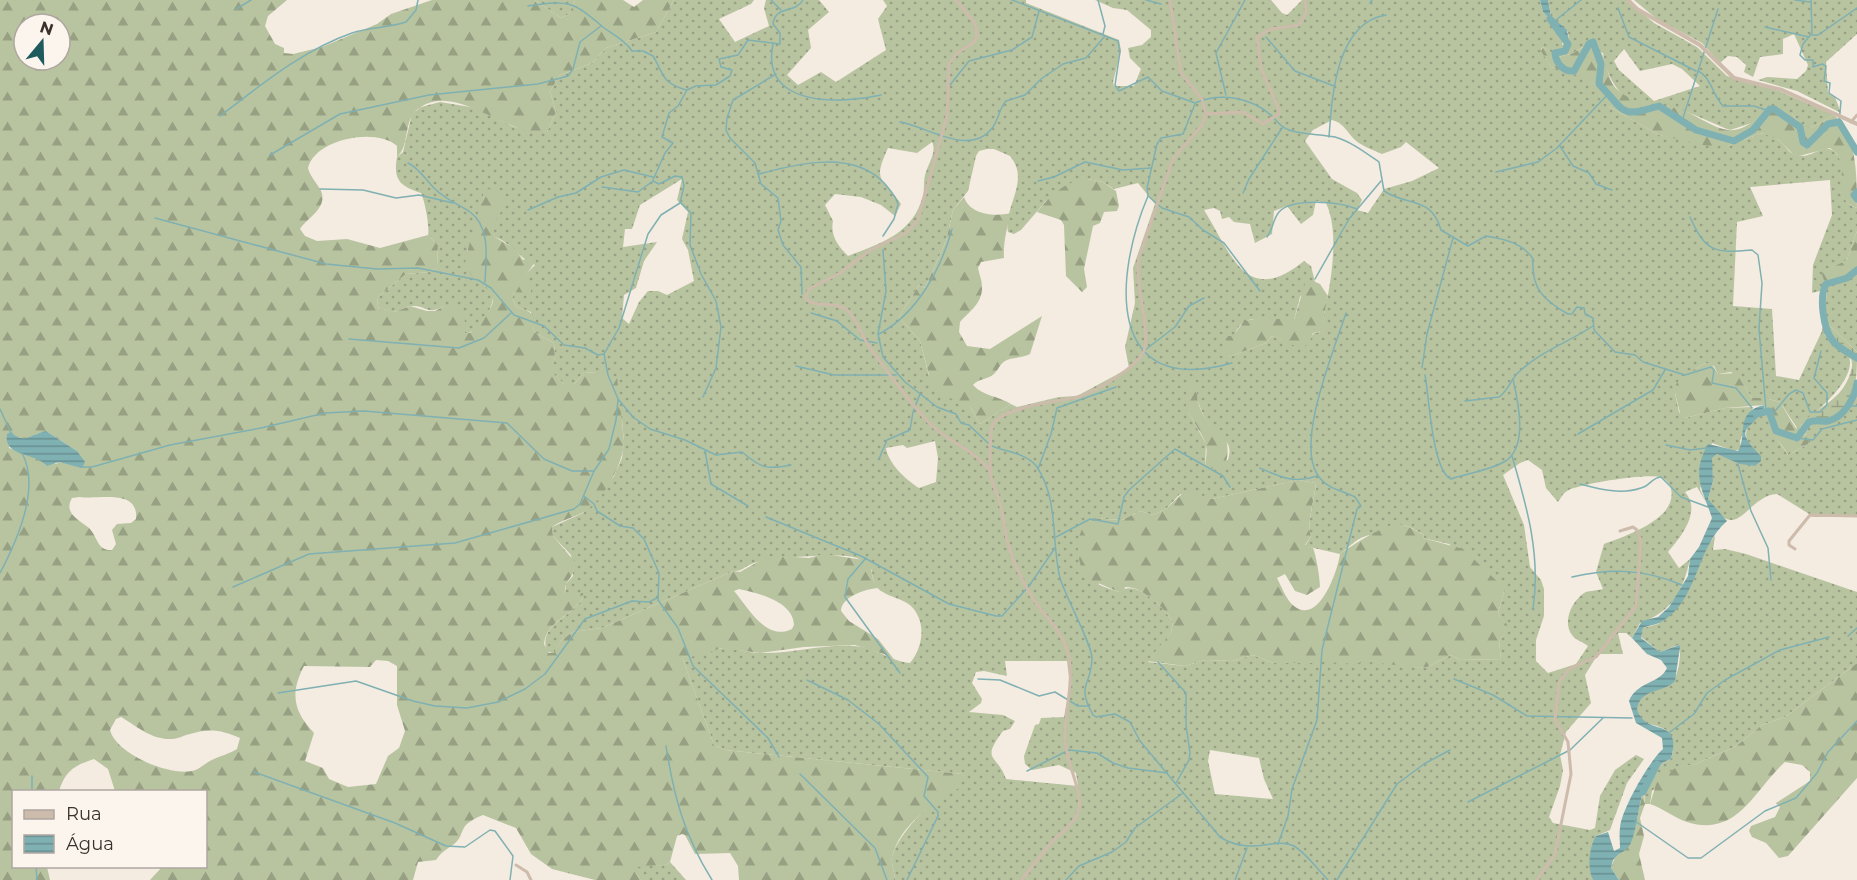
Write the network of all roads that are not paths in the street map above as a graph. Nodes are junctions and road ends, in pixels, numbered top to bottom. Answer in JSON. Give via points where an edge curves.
{"nodes":[{"id":1,"x":956,"y":0,"type":"edge"},
{"id":2,"x":1170,"y":0,"type":"edge"},
{"id":3,"x":1305,"y":0,"type":"edge"},
{"id":4,"x":1628,"y":0,"type":"edge"},
{"id":5,"x":1206,"y":114,"type":"junction"},
{"id":6,"x":1857,"y":115,"type":"edge"},
{"id":7,"x":1851,"y":122,"type":"junction"},
{"id":8,"x":1857,"y":124,"type":"edge"},
{"id":9,"x":990,"y":472,"type":"junction"},
{"id":10,"x":1857,"y":516,"type":"edge"},
{"id":11,"x":1620,"y":531,"type":"dead end"},
{"id":12,"x":1795,"y":549,"type":"dead end"},
{"id":13,"x":516,"y":865,"type":"dead end"},
{"id":14,"x":531,"y":880,"type":"edge"},
{"id":15,"x":1022,"y":880,"type":"edge"},
{"id":16,"x":1537,"y":880,"type":"edge"}],
"edges":[{"from":1,"to":9,"type":"street","via":[[975,24],[977,36],[949,64],[946,116],[918,220],[906,233],[809,289],[805,298],[847,310],[890,376],[932,425]]},
{"from":2,"to":5,"type":"street","via":[[1180,73],[1202,99]]},
{"from":3,"to":5,"type":"street","via":[[1306,13],[1299,25],[1271,29],[1257,38],[1261,69],[1279,114],[1263,124],[1242,112]]},
{"from":4,"to":7,"type":"street","via":[[1700,45],[1734,78],[1782,90]]},
{"from":5,"to":9,"type":"street","via":[[1202,125],[1173,159],[1139,257],[1137,270],[1145,334],[1140,357],[1117,376],[1077,397],[1005,414],[992,426]]},
{"from":6,"to":7,"type":"street"},
{"from":7,"to":8,"type":"street"},
{"from":9,"to":15,"type":"street","via":[[1016,564],[1033,598],[1058,630],[1068,657],[1070,677],[1065,743],[1079,809],[1071,826],[1050,844]]},
{"from":10,"to":12,"type":"street","via":[[1810,516],[1789,541]]},
{"from":11,"to":16,"type":"street","via":[[1633,527],[1640,537],[1639,599],[1633,614],[1596,657],[1569,669],[1559,682],[1555,720],[1568,742],[1571,774],[1555,854]]},
{"from":13,"to":14,"type":"street"}]}
